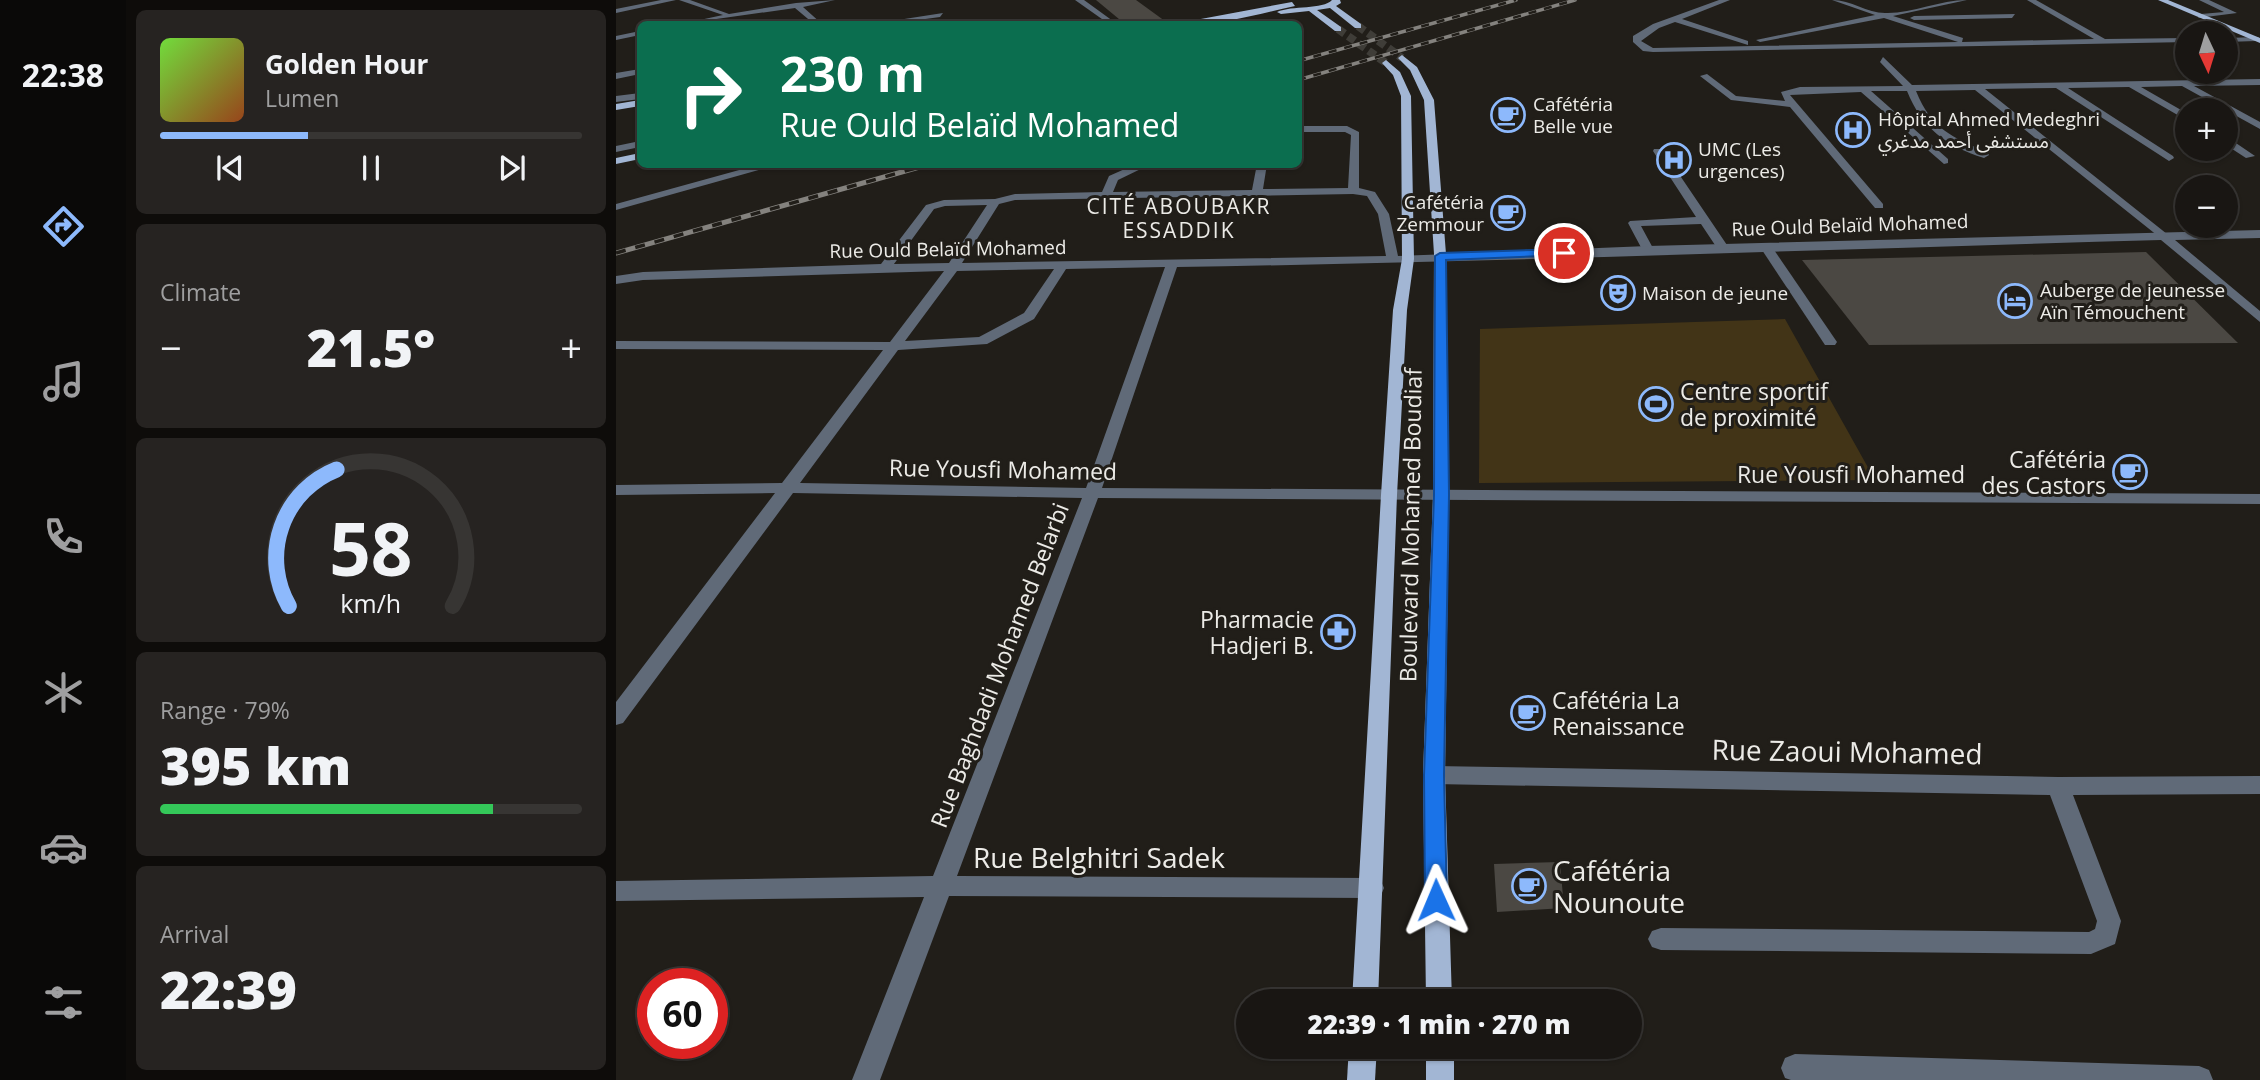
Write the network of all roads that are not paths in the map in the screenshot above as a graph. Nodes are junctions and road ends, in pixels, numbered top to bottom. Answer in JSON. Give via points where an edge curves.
{"nodes":[{"id":1,"x":672,"y":0,"type":"edge"},
{"id":2,"x":682,"y":0,"type":"edge"},
{"id":3,"x":831,"y":0,"type":"edge"},
{"id":4,"x":1079,"y":0,"type":"edge"},
{"id":5,"x":1726,"y":0,"type":"edge"},
{"id":6,"x":1836,"y":0,"type":"edge"},
{"id":7,"x":1963,"y":0,"type":"edge"},
{"id":8,"x":2031,"y":0,"type":"edge"},
{"id":9,"x":2162,"y":0,"type":"edge"},
{"id":10,"x":2203,"y":0,"type":"edge"},
{"id":11,"x":1294,"y":1,"type":"edge"},
{"id":12,"x":1337,"y":2,"type":"edge"},
{"id":13,"x":796,"y":5,"type":"junction"},
{"id":14,"x":1310,"y":9,"type":"junction"},
{"id":15,"x":616,"y":11,"type":"edge"},
{"id":16,"x":1268,"y":14,"type":"junction"},
{"id":17,"x":729,"y":15,"type":"junction"},
{"id":18,"x":940,"y":15,"type":"dead end"},
{"id":19,"x":1883,"y":15,"type":"junction"},
{"id":20,"x":2012,"y":16,"type":"dead end"},
{"id":21,"x":2201,"y":16,"type":"junction"},
{"id":22,"x":1322,"y":18,"type":"junction"},
{"id":23,"x":1893,"y":18,"type":"junction"},
{"id":24,"x":1674,"y":19,"type":"junction"},
{"id":25,"x":700,"y":21,"type":"edge"},
{"id":26,"x":732,"y":21,"type":"edge"},
{"id":27,"x":815,"y":21,"type":"edge"},
{"id":28,"x":897,"y":21,"type":"edge"},
{"id":29,"x":1109,"y":21,"type":"edge"},
{"id":30,"x":1198,"y":21,"type":"edge"},
{"id":31,"x":1219,"y":21,"type":"edge"},
{"id":32,"x":1358,"y":26,"type":"tunnel mouth"},
{"id":33,"x":1338,"y":29,"type":"tunnel mouth"},
{"id":34,"x":637,"y":34,"type":"edge"},
{"id":35,"x":616,"y":38,"type":"edge"},
{"id":36,"x":2175,"y":40,"type":"edge"},
{"id":37,"x":2238,"y":40,"type":"edge"},
{"id":38,"x":2258,"y":40,"type":"edge"},
{"id":39,"x":2105,"y":42,"type":"junction"},
{"id":40,"x":1745,"y":43,"type":"junction"},
{"id":41,"x":1974,"y":44,"type":"junction"},
{"id":42,"x":1758,"y":47,"type":"junction"},
{"id":43,"x":1883,"y":60,"type":"dead end"},
{"id":44,"x":637,"y":72,"type":"edge"},
{"id":45,"x":616,"y":76,"type":"edge"},
{"id":46,"x":1704,"y":76,"type":"dead end"},
{"id":47,"x":2260,"y":82,"type":"edge"},
{"id":48,"x":2186,"y":85,"type":"junction"},
{"id":49,"x":2133,"y":86,"type":"junction"},
{"id":50,"x":2060,"y":87,"type":"junction"},
{"id":51,"x":1978,"y":88,"type":"junction"},
{"id":52,"x":1911,"y":89,"type":"junction"},
{"id":53,"x":1864,"y":90,"type":"junction"},
{"id":54,"x":637,"y":96,"type":"edge"},
{"id":55,"x":616,"y":100,"type":"edge"},
{"id":56,"x":637,"y":104,"type":"edge"},
{"id":57,"x":1791,"y":104,"type":"junction"},
{"id":58,"x":616,"y":107,"type":"edge"},
{"id":59,"x":2175,"y":110,"type":"edge"},
{"id":60,"x":2260,"y":126,"type":"edge"},
{"id":61,"x":1302,"y":129,"type":"edge"},
{"id":62,"x":637,"y":145,"type":"edge"},
{"id":63,"x":2238,"y":148,"type":"edge"},
{"id":64,"x":616,"y":149,"type":"edge"},
{"id":65,"x":1658,"y":151,"type":"dead end"},
{"id":66,"x":1984,"y":155,"type":"dead end"},
{"id":67,"x":2250,"y":156,"type":"dead end"},
{"id":68,"x":637,"y":157,"type":"edge"},
{"id":69,"x":2169,"y":158,"type":"dead end"},
{"id":70,"x":1944,"y":161,"type":"dead end"},
{"id":71,"x":616,"y":162,"type":"edge"},
{"id":72,"x":760,"y":168,"type":"edge"},
{"id":73,"x":1136,"y":168,"type":"edge"},
{"id":74,"x":1261,"y":168,"type":"edge"},
{"id":75,"x":1353,"y":191,"type":"junction"},
{"id":76,"x":1257,"y":194,"type":"junction"},
{"id":77,"x":1106,"y":196,"type":"junction"},
{"id":78,"x":995,"y":202,"type":"junction"},
{"id":79,"x":1879,"y":206,"type":"dead end"},
{"id":80,"x":616,"y":207,"type":"edge"},
{"id":81,"x":1704,"y":220,"type":"junction"},
{"id":82,"x":2260,"y":234,"type":"edge"},
{"id":83,"x":2163,"y":236,"type":"junction"},
{"id":84,"x":1766,"y":247,"type":"junction"},
{"id":85,"x":1723,"y":248,"type":"junction"},
{"id":86,"x":1648,"y":250,"type":"junction"},
{"id":87,"x":1440,"y":256,"type":"junction"},
{"id":88,"x":1400,"y":260,"type":"junction"},
{"id":89,"x":1172,"y":265,"type":"junction"},
{"id":90,"x":1062,"y":266,"type":"junction"},
{"id":91,"x":953,"y":267,"type":"junction"},
{"id":92,"x":885,"y":268,"type":"junction"},
{"id":93,"x":616,"y":280,"type":"edge"},
{"id":94,"x":2260,"y":318,"type":"edge"},
{"id":95,"x":1830,"y":342,"type":"dead end"},
{"id":96,"x":616,"y":345,"type":"edge"},
{"id":97,"x":893,"y":346,"type":"junction"},
{"id":98,"x":789,"y":488,"type":"junction"},
{"id":99,"x":616,"y":490,"type":"edge"},
{"id":100,"x":1092,"y":493,"type":"junction"},
{"id":101,"x":1389,"y":495,"type":"junction"},
{"id":102,"x":1441,"y":495,"type":"junction"},
{"id":103,"x":2260,"y":499,"type":"edge"},
{"id":104,"x":616,"y":717,"type":"edge"},
{"id":105,"x":1434,"y":775,"type":"junction"},
{"id":106,"x":2260,"y":785,"type":"edge"},
{"id":107,"x":2058,"y":786,"type":"junction"},
{"id":108,"x":939,"y":886,"type":"junction"},
{"id":109,"x":1372,"y":888,"type":"junction"},
{"id":110,"x":616,"y":891,"type":"edge"},
{"id":111,"x":1661,"y":939,"type":"dead end"},
{"id":112,"x":1366,"y":989,"type":"edge"},
{"id":113,"x":1439,"y":989,"type":"edge"},
{"id":114,"x":1362,"y":1059,"type":"edge"},
{"id":115,"x":1440,"y":1059,"type":"edge"},
{"id":116,"x":1795,"y":1068,"type":"dead end"},
{"id":117,"x":866,"y":1080,"type":"edge"},
{"id":118,"x":1361,"y":1080,"type":"edge"},
{"id":119,"x":1440,"y":1080,"type":"edge"},
{"id":120,"x":2199,"y":1080,"type":"edge"}],
"edges":[{"from":1,"to":15,"type":"street"},
{"from":2,"to":17,"type":"street"},
{"from":3,"to":13,"type":"street"},
{"from":4,"to":29,"type":"street"},
{"from":5,"to":24,"type":"street"},
{"from":6,"to":19,"type":"street"},
{"from":7,"to":19,"type":"street"},
{"from":8,"to":39,"type":"street"},
{"from":9,"to":21,"type":"main road"},
{"from":10,"to":21,"type":"street","via":[[2233,13]]},
{"from":11,"to":14,"type":"main road"},
{"from":11,"to":30,"type":"main road"},
{"from":12,"to":14,"type":"main road"},
{"from":12,"to":32,"type":"main road"},
{"from":13,"to":17,"type":"street"},
{"from":13,"to":27,"type":"street"},
{"from":14,"to":16,"type":"main road"},
{"from":14,"to":22,"type":"main road"},
{"from":16,"to":22,"type":"main road"},
{"from":16,"to":31,"type":"main road"},
{"from":17,"to":25,"type":"street"},
{"from":17,"to":26,"type":"street"},
{"from":18,"to":28,"type":"street"},
{"from":19,"to":23,"type":"street"},
{"from":19,"to":40,"type":"street"},
{"from":20,"to":23,"type":"street"},
{"from":21,"to":38,"type":"main road"},
{"from":22,"to":33,"type":"main road"},
{"from":23,"to":41,"type":"street"},
{"from":24,"to":40,"type":"street"},
{"from":24,"to":42,"type":"street","via":[[1636,38],[1642,47]]},
{"from":34,"to":35,"type":"street"},
{"from":36,"to":39,"type":"street"},
{"from":37,"to":38,"type":"street"},
{"from":39,"to":41,"type":"street"},
{"from":40,"to":42,"type":"street"},
{"from":41,"to":42,"type":"street"},
{"from":43,"to":52,"type":"street"},
{"from":44,"to":45,"type":"street"},
{"from":46,"to":57,"type":"street","via":[[1734,99]]},
{"from":47,"to":48,"type":"street"},
{"from":48,"to":49,"type":"street"},
{"from":48,"to":60,"type":"street"},
{"from":49,"to":50,"type":"street"},
{"from":49,"to":59,"type":"street"},
{"from":50,"to":51,"type":"street"},
{"from":50,"to":69,"type":"street"},
{"from":51,"to":52,"type":"street"},
{"from":51,"to":83,"type":"street"},
{"from":52,"to":53,"type":"street"},
{"from":52,"to":66,"type":"street","via":[[1921,114],[1946,137]]},
{"from":53,"to":57,"type":"street","via":[[1790,91],[1784,96]]},
{"from":53,"to":70,"type":"street"},
{"from":54,"to":55,"type":"street"},
{"from":56,"to":58,"type":"main road"},
{"from":57,"to":79,"type":"street"},
{"from":61,"to":75,"type":"street","via":[[1347,129],[1356,134]]},
{"from":62,"to":64,"type":"street"},
{"from":63,"to":67,"type":"street"},
{"from":65,"to":81,"type":"street"},
{"from":68,"to":71,"type":"main road"},
{"from":72,"to":80,"type":"street"},
{"from":73,"to":77,"type":"street","via":[[1113,177]]},
{"from":74,"to":76,"type":"street"},
{"from":75,"to":76,"type":"street"},
{"from":75,"to":88,"type":"street","via":[[1376,198]]},
{"from":76,"to":77,"type":"street"},
{"from":77,"to":78,"type":"street","via":[[1015,197]]},
{"from":78,"to":91,"type":"street"},
{"from":78,"to":92,"type":"street","via":[[930,207]]},
{"from":81,"to":85,"type":"street"},
{"from":81,"to":86,"type":"street","via":[[1634,223]]},
{"from":82,"to":83,"type":"street","name":"Rue Ould Belaïd Mohamed"},
{"from":83,"to":84,"type":"street","name":"Rue Ould Belaïd Mohamed"},
{"from":83,"to":94,"type":"street"},
{"from":84,"to":85,"type":"street","name":"Rue Ould Belaïd Mohamed"},
{"from":84,"to":95,"type":"street"},
{"from":85,"to":86,"type":"street","name":"Rue Ould Belaïd Mohamed"},
{"from":86,"to":87,"type":"street","name":"Rue Ould Belaïd Mohamed"},
{"from":87,"to":88,"type":"street","name":"Rue Ould Belaïd Mohamed"},
{"from":87,"to":88,"type":"main road","name":"Boulevard Mohamed Boudiaf","via":[[1429,100],[1414,69],[1394,61],[1406,96]]},
{"from":87,"to":102,"type":"main road","name":"Boulevard Mohamed Boudiaf"},
{"from":88,"to":89,"type":"street","name":"Rue Ould Belaïd Mohamed"},
{"from":88,"to":101,"type":"main road","name":"Boulevard Mohamed Boudiaf"},
{"from":89,"to":90,"type":"street","name":"Rue Ould Belaïd Mohamed"},
{"from":89,"to":100,"type":"street","name":"Rue Baghdadi Mohamed Belarbi"},
{"from":90,"to":91,"type":"street","name":"Rue Ould Belaïd Mohamed"},
{"from":90,"to":97,"type":"street","via":[[1029,316],[982,341]]},
{"from":91,"to":92,"type":"street","name":"Rue Ould Belaïd Mohamed"},
{"from":91,"to":97,"type":"street"},
{"from":92,"to":93,"type":"street","name":"Rue Ould Belaïd Mohamed"},
{"from":96,"to":97,"type":"street"},
{"from":97,"to":98,"type":"street"},
{"from":98,"to":99,"type":"street","name":"Rue Yousfi Mohamed"},
{"from":98,"to":100,"type":"street","name":"Rue Yousfi Mohamed"},
{"from":98,"to":104,"type":"street"},
{"from":100,"to":101,"type":"street","name":"Rue Yousfi Mohamed"},
{"from":100,"to":108,"type":"street","name":"Rue Baghdadi Mohamed Belarbi"},
{"from":101,"to":102,"type":"street","name":"Rue Yousfi Mohamed"},
{"from":101,"to":109,"type":"main road","name":"Boulevard Mohamed Boudiaf"},
{"from":102,"to":103,"type":"street","name":"Rue Yousfi Mohamed"},
{"from":102,"to":105,"type":"main road","name":"Boulevard Mohamed Boudiaf"},
{"from":105,"to":107,"type":"street","name":"Rue Zaoui Mohamed"},
{"from":105,"to":113,"type":"main road","name":"Boulevard Mohamed Boudiaf"},
{"from":106,"to":107,"type":"street","name":"Rue Zaoui Mohamed"},
{"from":107,"to":111,"type":"street","via":[[2109,921],[2106,936],[2091,943]]},
{"from":108,"to":109,"type":"street","name":"Rue Belghitri Sadek"},
{"from":108,"to":110,"type":"street","name":"Rue Belghitri Sadek"},
{"from":108,"to":117,"type":"street","name":"Rue Baghdadi Mohamed Belarbi"},
{"from":109,"to":112,"type":"main road","name":"Boulevard Mohamed Boudiaf"},
{"from":114,"to":118,"type":"main road"},
{"from":115,"to":119,"type":"main road"},
{"from":116,"to":120,"type":"street"}]}
